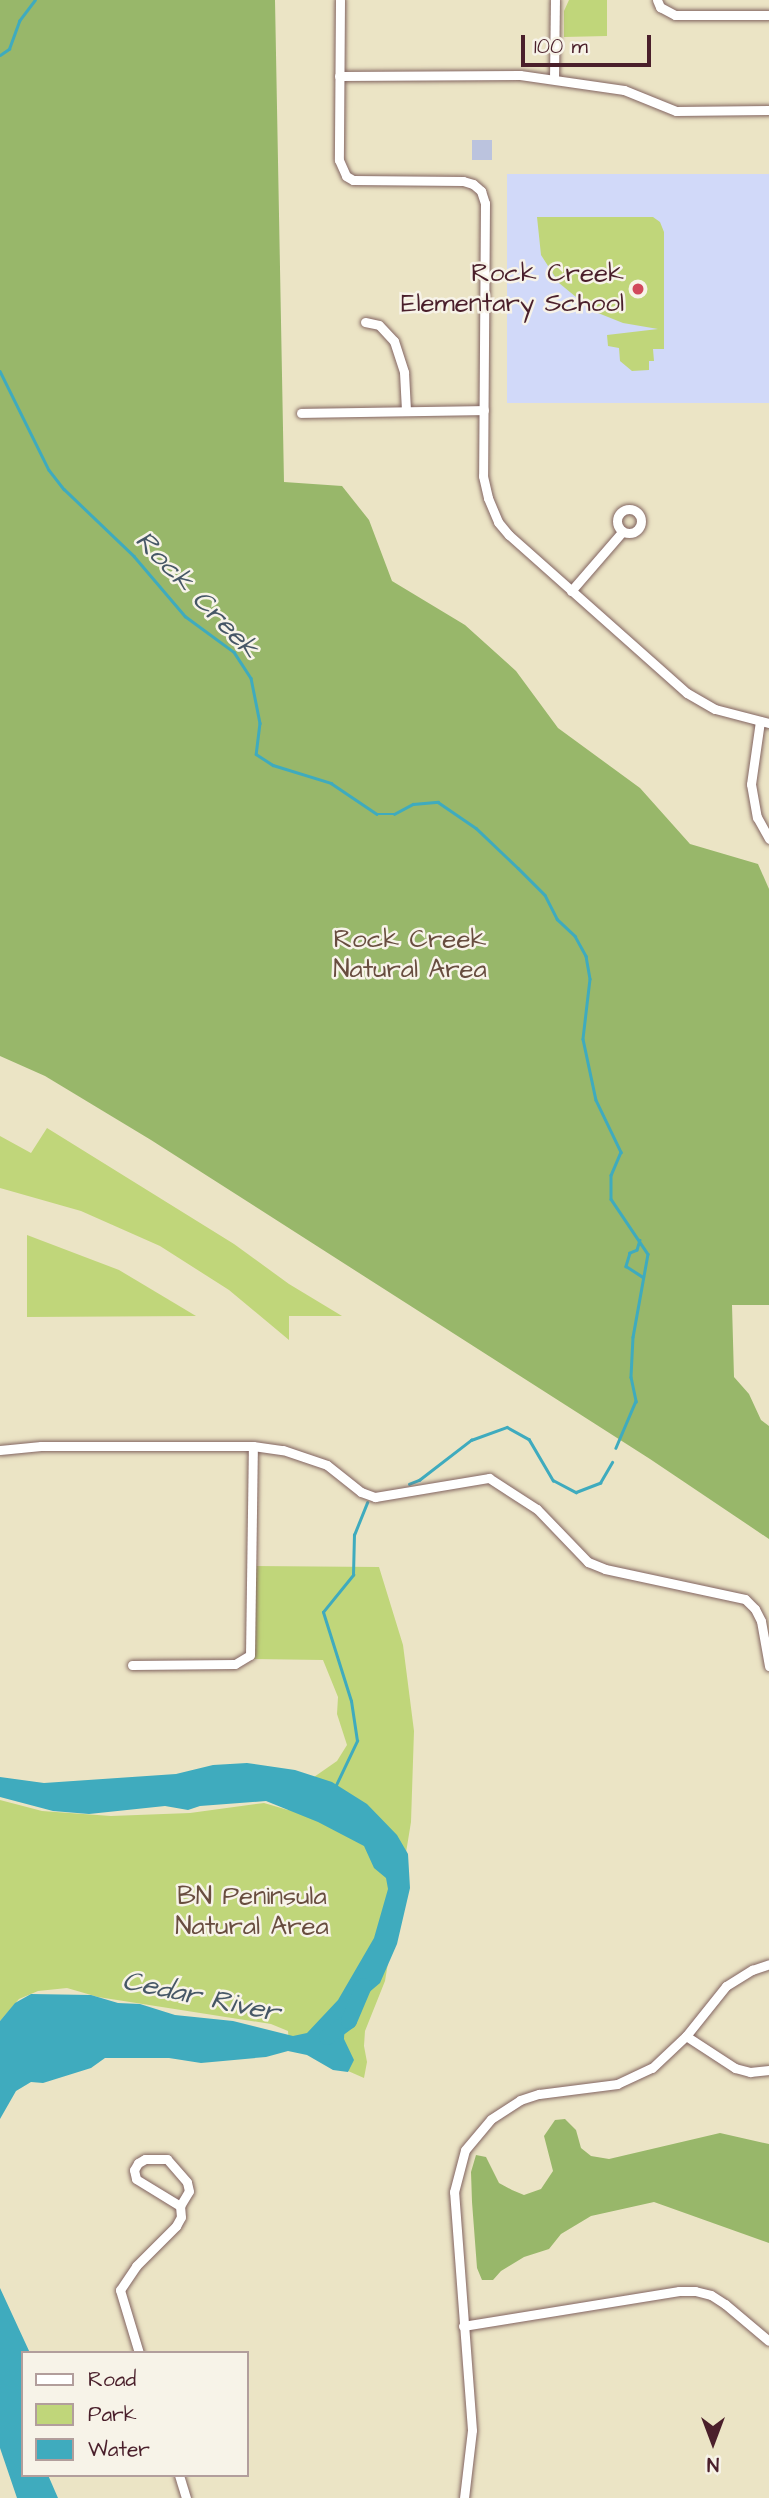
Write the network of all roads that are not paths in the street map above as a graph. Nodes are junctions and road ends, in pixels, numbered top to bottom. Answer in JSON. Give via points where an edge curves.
{"nodes":[{"id":1,"x":340,"y":0,"type":"edge"},
{"id":2,"x":555,"y":0,"type":"edge"},
{"id":3,"x":657,"y":0,"type":"edge"},
{"id":4,"x":769,"y":15,"type":"edge"},
{"id":5,"x":340,"y":75,"type":"junction"},
{"id":6,"x":554,"y":79,"type":"junction"},
{"id":7,"x":769,"y":110,"type":"edge"},
{"id":8,"x":365,"y":322,"type":"dead end"},
{"id":9,"x":484,"y":410,"type":"junction"},
{"id":10,"x":405,"y":411,"type":"junction"},
{"id":11,"x":301,"y":413,"type":"dead end"},
{"id":12,"x":623,"y":531,"type":"dead end"},
{"id":13,"x":571,"y":591,"type":"junction"},
{"id":14,"x":764,"y":722,"type":"edge"},
{"id":15,"x":769,"y":839,"type":"edge"},
{"id":16,"x":253,"y":1446,"type":"junction"},
{"id":17,"x":0,"y":1450,"type":"edge"},
{"id":18,"x":132,"y":1665,"type":"dead end"},
{"id":19,"x":769,"y":1666,"type":"edge"},
{"id":20,"x":769,"y":1964,"type":"edge"},
{"id":21,"x":686,"y":2036,"type":"junction"},
{"id":22,"x":769,"y":2070,"type":"edge"},
{"id":23,"x":180,"y":2207,"type":"junction"},
{"id":24,"x":463,"y":2326,"type":"junction"},
{"id":25,"x":769,"y":2341,"type":"edge"},
{"id":26,"x":138,"y":2351,"type":"edge"},
{"id":27,"x":180,"y":2477,"type":"edge"},
{"id":28,"x":186,"y":2498,"type":"edge"},
{"id":29,"x":464,"y":2498,"type":"edge"}],
"edges":[{"from":1,"to":5,"type":"street"},
{"from":2,"to":6,"type":"street"},
{"from":3,"to":4,"type":"street","via":[[675,15]]},
{"from":5,"to":6,"type":"street"},
{"from":5,"to":9,"type":"street","via":[[339,160],[346,176],[353,180],[463,181],[481,191],[485,203]]},
{"from":6,"to":7,"type":"street","via":[[624,90],[676,111]]},
{"from":8,"to":10,"type":"street","via":[[379,325],[394,341],[404,372]]},
{"from":9,"to":10,"type":"street"},
{"from":9,"to":13,"type":"street","via":[[483,476],[498,522]]},
{"from":10,"to":11,"type":"street"},
{"from":12,"to":13,"type":"street"},
{"from":13,"to":14,"type":"street","via":[[701,703]]},
{"from":14,"to":15,"type":"street","via":[[751,784],[757,817]]},
{"from":16,"to":17,"type":"street"},
{"from":16,"to":18,"type":"street","via":[[251,1650],[247,1660]]},
{"from":16,"to":19,"type":"street","via":[[305,1455],[375,1497],[489,1478],[537,1508],[588,1562],[745,1599],[761,1621]]},
{"from":20,"to":21,"type":"street","via":[[726,1986]]},
{"from":21,"to":22,"type":"street","via":[[735,2068]]},
{"from":21,"to":24,"type":"street","via":[[634,2079],[520,2100],[478,2133],[465,2150],[454,2192]]},
{"from":23,"to":23,"type":"street","via":[[136,2179],[138,2163],[167,2159],[175,2166],[189,2191]]},
{"from":23,"to":26,"type":"street","via":[[176,2226],[136,2266],[120,2290]]},
{"from":24,"to":25,"type":"street","via":[[695,2291],[711,2295]]},
{"from":24,"to":29,"type":"street","via":[[472,2430]]},
{"from":27,"to":28,"type":"street"}]}
